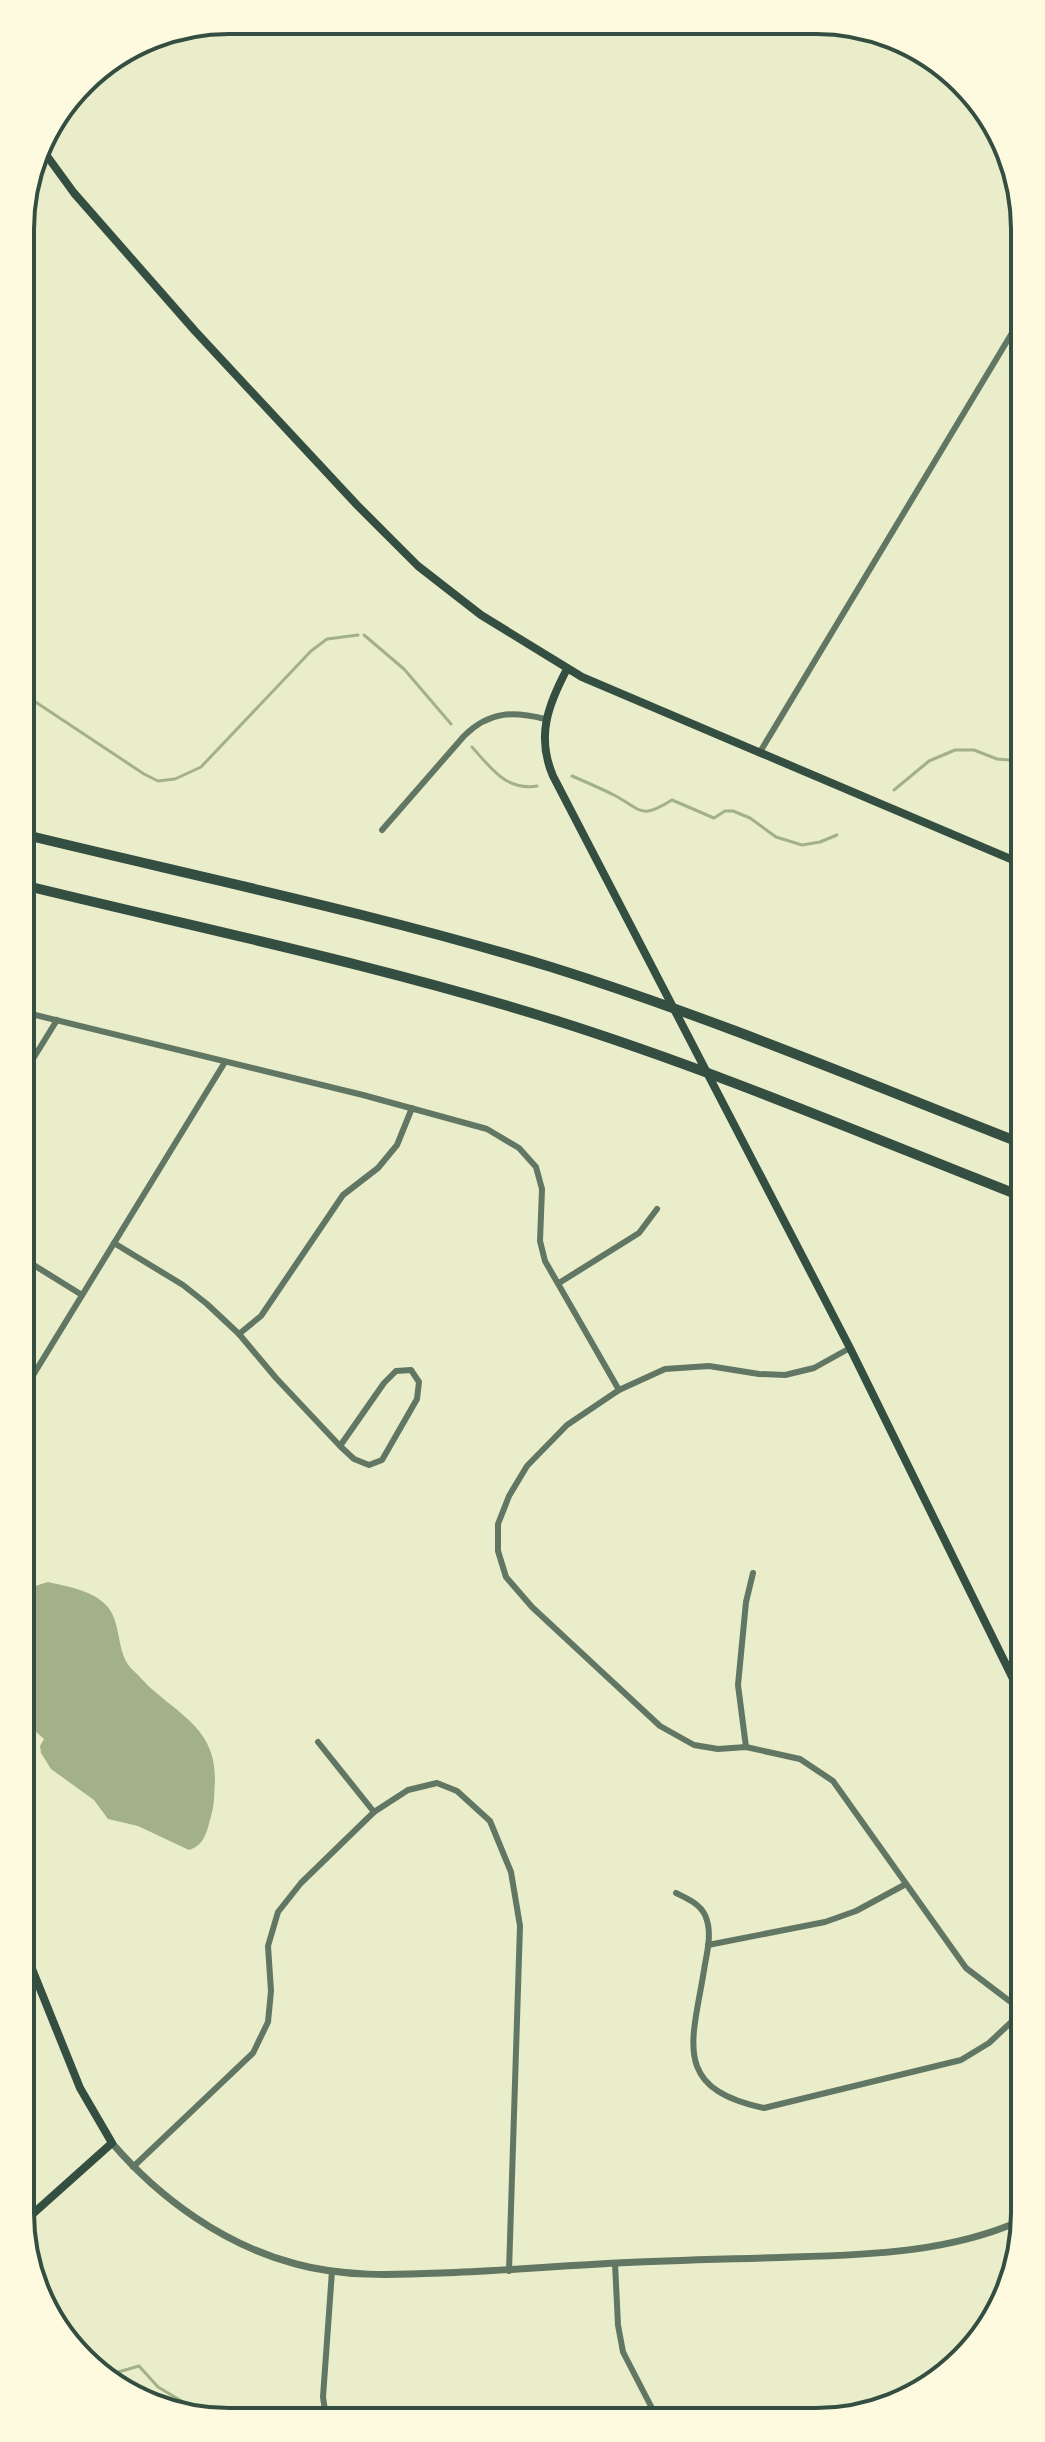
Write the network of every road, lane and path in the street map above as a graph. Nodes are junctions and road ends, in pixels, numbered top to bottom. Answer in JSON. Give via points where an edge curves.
{"nodes":[{"id":1,"x":48,"y":158,"type":"edge"},
{"id":2,"x":1011,"y":335,"type":"edge"},
{"id":3,"x":567,"y":669,"type":"junction"},
{"id":4,"x":545,"y":719,"type":"junction"},
{"id":5,"x":760,"y":752,"type":"junction"},
{"id":6,"x":382,"y":830,"type":"dead end"},
{"id":7,"x":34,"y":837,"type":"edge"},
{"id":8,"x":1011,"y":859,"type":"edge"},
{"id":9,"x":34,"y":888,"type":"edge"},
{"id":10,"x":34,"y":1015,"type":"edge"},
{"id":11,"x":57,"y":1020,"type":"junction"},
{"id":12,"x":34,"y":1057,"type":"edge"},
{"id":13,"x":225,"y":1062,"type":"junction"},
{"id":14,"x":412,"y":1108,"type":"junction"},
{"id":15,"x":1011,"y":1139,"type":"edge"},
{"id":16,"x":1011,"y":1192,"type":"edge"},
{"id":17,"x":657,"y":1209,"type":"dead end"},
{"id":18,"x":114,"y":1243,"type":"junction"},
{"id":19,"x":34,"y":1265,"type":"edge"},
{"id":20,"x":559,"y":1283,"type":"junction"},
{"id":21,"x":82,"y":1295,"type":"junction"},
{"id":22,"x":239,"y":1334,"type":"junction"},
{"id":23,"x":850,"y":1348,"type":"junction"},
{"id":24,"x":34,"y":1374,"type":"edge"},
{"id":25,"x":619,"y":1390,"type":"junction"},
{"id":26,"x":340,"y":1446,"type":"junction"},
{"id":27,"x":753,"y":1573,"type":"dead end"},
{"id":28,"x":1011,"y":1675,"type":"edge"},
{"id":29,"x":318,"y":1742,"type":"dead end"},
{"id":30,"x":746,"y":1747,"type":"junction"},
{"id":31,"x":374,"y":1812,"type":"junction"},
{"id":32,"x":906,"y":1884,"type":"junction"},
{"id":33,"x":676,"y":1893,"type":"dead end"},
{"id":34,"x":708,"y":1945,"type":"junction"},
{"id":35,"x":34,"y":1974,"type":"edge"},
{"id":36,"x":1011,"y":2003,"type":"edge"},
{"id":37,"x":1011,"y":2023,"type":"edge"},
{"id":38,"x":112,"y":2143,"type":"junction"},
{"id":39,"x":133,"y":2167,"type":"junction"},
{"id":40,"x":34,"y":2213,"type":"edge"},
{"id":41,"x":1011,"y":2224,"type":"edge"},
{"id":42,"x":615,"y":2263,"type":"junction"},
{"id":43,"x":332,"y":2271,"type":"junction"},
{"id":44,"x":509,"y":2271,"type":"junction"},
{"id":45,"x":325,"y":2408,"type":"edge"},
{"id":46,"x":652,"y":2408,"type":"edge"}],
"edges":[{"from":1,"to":3,"type":"main road","via":[[195,331],[367,515],[481,615]]},
{"from":2,"to":5,"type":"street"},
{"from":3,"to":4,"type":"main road"},
{"from":3,"to":5,"type":"main road"},
{"from":4,"to":6,"type":"street","via":[[508,713],[479,723]]},
{"from":4,"to":23,"type":"main road","via":[[545,749],[553,776]]},
{"from":5,"to":8,"type":"main road"},
{"from":7,"to":15,"type":"highway","via":[[424,931],[552,968],[708,1021]]},
{"from":9,"to":16,"type":"highway","via":[[530,1013],[696,1069]]},
{"from":10,"to":11,"type":"street"},
{"from":11,"to":12,"type":"street"},
{"from":11,"to":13,"type":"street"},
{"from":13,"to":14,"type":"street"},
{"from":13,"to":18,"type":"street"},
{"from":14,"to":20,"type":"street","via":[[487,1129],[519,1148],[536,1167],[542,1189],[540,1241]]},
{"from":14,"to":22,"type":"street","via":[[397,1145],[343,1195],[261,1316]]},
{"from":17,"to":20,"type":"street","via":[[639,1233]]},
{"from":18,"to":21,"type":"street"},
{"from":18,"to":22,"type":"street","via":[[183,1285]]},
{"from":19,"to":21,"type":"street"},
{"from":20,"to":25,"type":"street"},
{"from":21,"to":24,"type":"street"},
{"from":22,"to":26,"type":"street"},
{"from":23,"to":25,"type":"street","via":[[814,1368],[785,1375],[709,1366],[665,1369]]},
{"from":23,"to":28,"type":"main road"},
{"from":25,"to":30,"type":"street","via":[[567,1425],[527,1466],[498,1524],[498,1551],[506,1577],[660,1726],[694,1745]]},
{"from":26,"to":26,"type":"street","via":[[369,1465],[382,1460],[417,1399],[419,1382],[411,1370],[396,1371],[384,1383]]},
{"from":27,"to":30,"type":"street","via":[[738,1685]]},
{"from":29,"to":31,"type":"street"},
{"from":30,"to":32,"type":"street","via":[[800,1759],[833,1781]]},
{"from":31,"to":39,"type":"street","via":[[278,1912],[268,1946],[268,2022],[253,2053]]},
{"from":31,"to":44,"type":"street","via":[[408,1790],[437,1783],[457,1791],[490,1821],[511,1872],[520,1926]]},
{"from":32,"to":34,"type":"street","via":[[825,1922]]},
{"from":32,"to":36,"type":"street","via":[[966,1968]]},
{"from":33,"to":34,"type":"street","via":[[696,1903],[705,1915]]},
{"from":34,"to":37,"type":"street","via":[[691,2042],[696,2067],[712,2088],[735,2102],[764,2108],[961,2060]]},
{"from":35,"to":38,"type":"main road","via":[[80,2088]]},
{"from":38,"to":39,"type":"street"},
{"from":38,"to":40,"type":"main road"},
{"from":39,"to":43,"type":"street","via":[[227,2237],[271,2256]]},
{"from":41,"to":42,"type":"street","via":[[962,2241],[909,2250]]},
{"from":42,"to":44,"type":"street"},
{"from":42,"to":46,"type":"street","via":[[623,2352]]},
{"from":43,"to":44,"type":"street"},
{"from":43,"to":45,"type":"street"}]}
